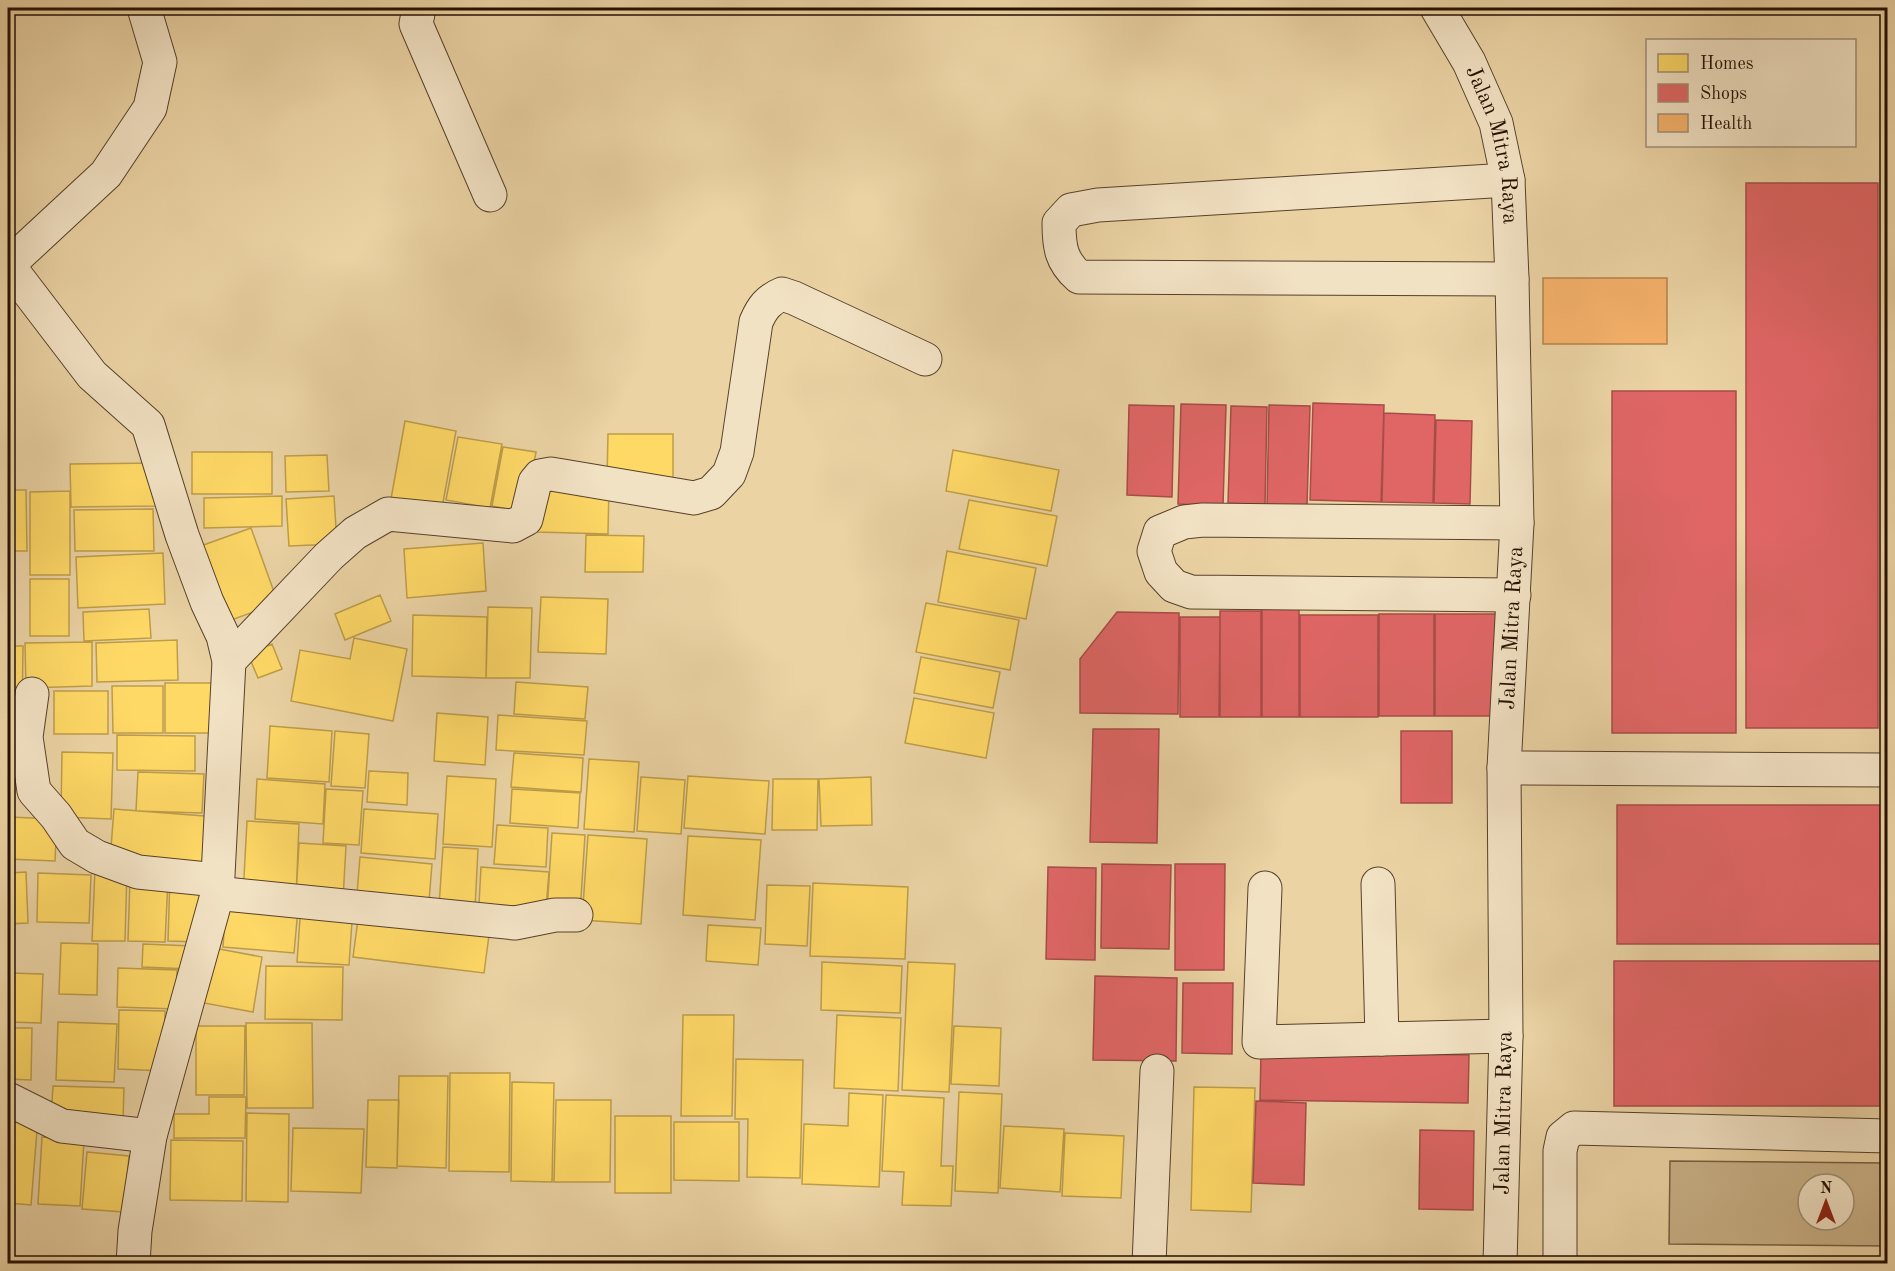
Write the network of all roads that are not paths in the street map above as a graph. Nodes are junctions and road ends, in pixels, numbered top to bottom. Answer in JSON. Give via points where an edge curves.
{"nodes":[{"id":1,"x":144,"y":8,"type":"edge"},
{"id":2,"x":419,"y":8,"type":"edge"},
{"id":3,"x":1437,"y":8,"type":"edge"},
{"id":4,"x":1508,"y":180,"type":"junction"},
{"id":5,"x":490,"y":195,"type":"dead end"},
{"id":6,"x":8,"y":265,"type":"edge"},
{"id":7,"x":1512,"y":279,"type":"junction"},
{"id":8,"x":925,"y":359,"type":"dead end"},
{"id":9,"x":1517,"y":523,"type":"junction"},
{"id":10,"x":1514,"y":595,"type":"junction"},
{"id":11,"x":229,"y":661,"type":"junction"},
{"id":12,"x":32,"y":694,"type":"dead end"},
{"id":13,"x":1504,"y":768,"type":"junction"},
{"id":14,"x":1887,"y":770,"type":"edge"},
{"id":15,"x":1378,"y":884,"type":"dead end"},
{"id":16,"x":217,"y":887,"type":"junction"},
{"id":17,"x":1265,"y":888,"type":"dead end"},
{"id":18,"x":576,"y":915,"type":"dead end"},
{"id":19,"x":1506,"y":1036,"type":"junction"},
{"id":20,"x":1382,"y":1039,"type":"junction"},
{"id":21,"x":1157,"y":1071,"type":"dead end"},
{"id":22,"x":8,"y":1099,"type":"edge"},
{"id":23,"x":150,"y":1136,"type":"junction"},
{"id":24,"x":1887,"y":1136,"type":"edge"},
{"id":25,"x":132,"y":1263,"type":"edge"},
{"id":26,"x":1149,"y":1263,"type":"edge"},
{"id":27,"x":1500,"y":1263,"type":"edge"},
{"id":28,"x":1560,"y":1263,"type":"edge"}],
"edges":[{"from":1,"to":6,"type":"street","via":[[160,62],[150,108],[106,174]]},
{"from":2,"to":5,"type":"street","via":[[416,24]]},
{"from":3,"to":4,"type":"street","name":"Jalan Mitra Raya","via":[[1469,62],[1496,123]]},
{"from":4,"to":7,"type":"street","name":"Jalan Mitra Raya"},
{"from":4,"to":7,"type":"street","via":[[1098,205],[1071,210],[1059,223],[1059,240],[1067,266],[1079,277]]},
{"from":6,"to":11,"type":"street","via":[[92,375],[148,425],[182,535],[223,636]]},
{"from":7,"to":9,"type":"street","name":"Jalan Mitra Raya"},
{"from":8,"to":11,"type":"street","via":[[794,298],[782,294],[772,298],[756,322],[737,453],[729,474],[711,493],[694,498],[551,474],[540,476],[526,519],[513,526],[388,514],[355,533],[329,556]]},
{"from":9,"to":10,"type":"street","name":"Jalan Mitra Raya"},
{"from":9,"to":10,"type":"street","via":[[1203,520],[1184,522],[1160,532],[1154,550],[1161,572],[1174,586],[1191,592]]},
{"from":10,"to":13,"type":"street","name":"Jalan Mitra Raya"},
{"from":11,"to":16,"type":"street"},
{"from":12,"to":16,"type":"street","via":[[26,737],[34,791],[75,844],[138,872]]},
{"from":13,"to":14,"type":"street"},
{"from":13,"to":19,"type":"street","name":"Jalan Mitra Raya"},
{"from":15,"to":20,"type":"street"},
{"from":16,"to":18,"type":"street","via":[[237,895],[515,923]]},
{"from":16,"to":23,"type":"street"},
{"from":17,"to":20,"type":"street","via":[[1258,1042]]},
{"from":19,"to":20,"type":"street"},
{"from":19,"to":27,"type":"street","name":"Jalan Mitra Raya"},
{"from":21,"to":26,"type":"street"},
{"from":22,"to":23,"type":"street","via":[[62,1126]]},
{"from":23,"to":25,"type":"street"},
{"from":24,"to":28,"type":"street","via":[[1574,1128],[1563,1137],[1560,1150]]}]}
